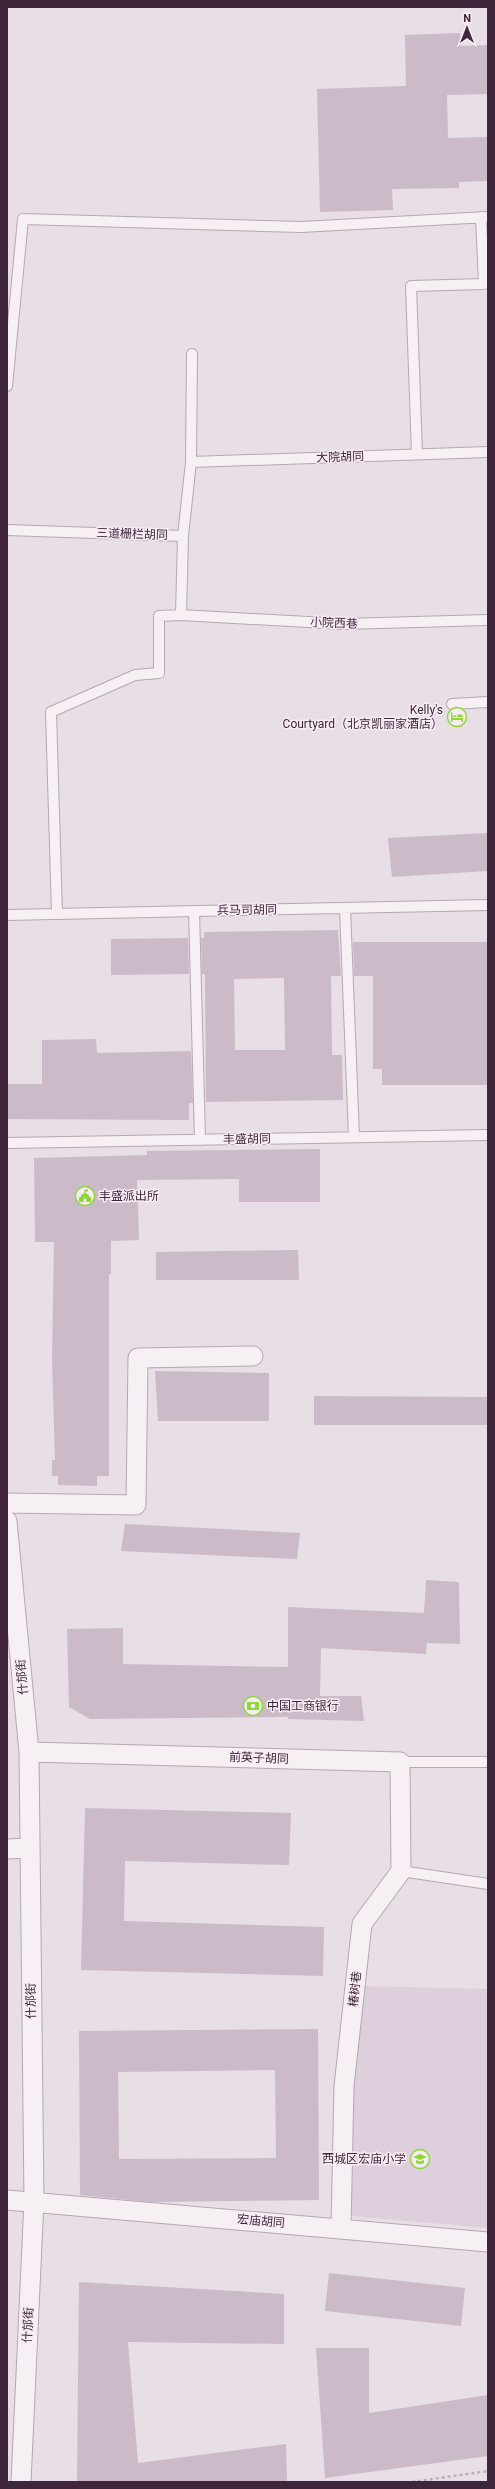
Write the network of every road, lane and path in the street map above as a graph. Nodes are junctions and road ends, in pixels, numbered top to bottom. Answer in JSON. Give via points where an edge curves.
{"nodes":[{"id":1,"x":484,"y":217,"type":"edge"},
{"id":2,"x":192,"y":354,"type":"dead end"},
{"id":3,"x":7,"y":386,"type":"edge"},
{"id":4,"x":488,"y":452,"type":"edge"},
{"id":5,"x":417,"y":454,"type":"junction"},
{"id":6,"x":191,"y":462,"type":"junction"},
{"id":7,"x":7,"y":530,"type":"edge"},
{"id":8,"x":183,"y":536,"type":"junction"},
{"id":9,"x":181,"y":615,"type":"junction"},
{"id":10,"x":488,"y":620,"type":"edge"},
{"id":11,"x":488,"y":702,"type":"edge"},
{"id":12,"x":452,"y":704,"type":"dead end"},
{"id":13,"x":488,"y":905,"type":"edge"},
{"id":14,"x":345,"y":908,"type":"junction"},
{"id":15,"x":194,"y":911,"type":"junction"},
{"id":16,"x":57,"y":914,"type":"junction"},
{"id":17,"x":7,"y":915,"type":"edge"},
{"id":18,"x":488,"y":1135,"type":"edge"},
{"id":19,"x":354,"y":1137,"type":"junction"},
{"id":20,"x":200,"y":1140,"type":"junction"},
{"id":21,"x":7,"y":1143,"type":"edge"},
{"id":22,"x":253,"y":1356,"type":"dead end"},
{"id":23,"x":7,"y":1503,"type":"edge"},
{"id":24,"x":7,"y":1521,"type":"edge"},
{"id":25,"x":29,"y":1752,"type":"junction"},
{"id":26,"x":400,"y":1762,"type":"junction"},
{"id":27,"x":488,"y":1762,"type":"edge"},
{"id":28,"x":30,"y":1848,"type":"junction"},
{"id":29,"x":7,"y":1849,"type":"edge"},
{"id":30,"x":401,"y":1871,"type":"junction"},
{"id":31,"x":488,"y":1884,"type":"edge"},
{"id":32,"x":7,"y":2200,"type":"edge"},
{"id":33,"x":34,"y":2201,"type":"junction"},
{"id":34,"x":341,"y":2228,"type":"junction"},
{"id":35,"x":488,"y":2242,"type":"edge"},
{"id":36,"x":488,"y":2471,"type":"edge"},
{"id":37,"x":21,"y":2482,"type":"edge"},
{"id":38,"x":412,"y":2482,"type":"edge"}],
"edges":[{"from":1,"to":3,"type":"lane","via":[[300,227],[23,219]]},
{"from":1,"to":5,"type":"lane","via":[[484,284],[411,286]]},
{"from":2,"to":6,"type":"lane","name":"三道栅栏胡同"},
{"from":4,"to":5,"type":"lane","name":"大院胡同"},
{"from":5,"to":6,"type":"lane","name":"大院胡同"},
{"from":6,"to":8,"type":"lane","name":"三道栅栏胡同"},
{"from":7,"to":8,"type":"lane","name":"三道栅栏胡同"},
{"from":8,"to":9,"type":"lane"},
{"from":9,"to":10,"type":"lane","name":"小院西巷","via":[[344,624]]},
{"from":9,"to":16,"type":"lane","name":"小院西巷","via":[[159,616],[160,673],[135,675],[51,712]]},
{"from":11,"to":12,"type":"lane"},
{"from":13,"to":14,"type":"lane","name":"兵马司胡同"},
{"from":14,"to":15,"type":"lane","name":"兵马司胡同"},
{"from":14,"to":19,"type":"lane"},
{"from":15,"to":16,"type":"lane","name":"兵马司胡同"},
{"from":15,"to":20,"type":"lane"},
{"from":16,"to":17,"type":"lane","name":"兵马司胡同"},
{"from":18,"to":19,"type":"lane","name":"丰盛胡同"},
{"from":19,"to":20,"type":"lane","name":"丰盛胡同"},
{"from":20,"to":21,"type":"lane","name":"丰盛胡同"},
{"from":22,"to":23,"type":"street","via":[[138,1358],[136,1505]]},
{"from":24,"to":25,"type":"street","name":"什邡街"},
{"from":25,"to":26,"type":"street","name":"前英子胡同"},
{"from":25,"to":28,"type":"street","name":"什邡街"},
{"from":26,"to":27,"type":"lane","name":"前英子胡同"},
{"from":26,"to":30,"type":"street"},
{"from":28,"to":29,"type":"street"},
{"from":28,"to":33,"type":"street","name":"什邡街"},
{"from":30,"to":31,"type":"lane"},
{"from":30,"to":34,"type":"street","name":"椿树巷","via":[[362,1924],[344,2086]]},
{"from":32,"to":33,"type":"street","name":"宏庙胡同"},
{"from":33,"to":34,"type":"street","name":"宏庙胡同"},
{"from":33,"to":37,"type":"street","name":"什邡街"},
{"from":34,"to":35,"type":"street","name":"宏庙胡同"},
{"from":36,"to":38,"type":"path"}]}
